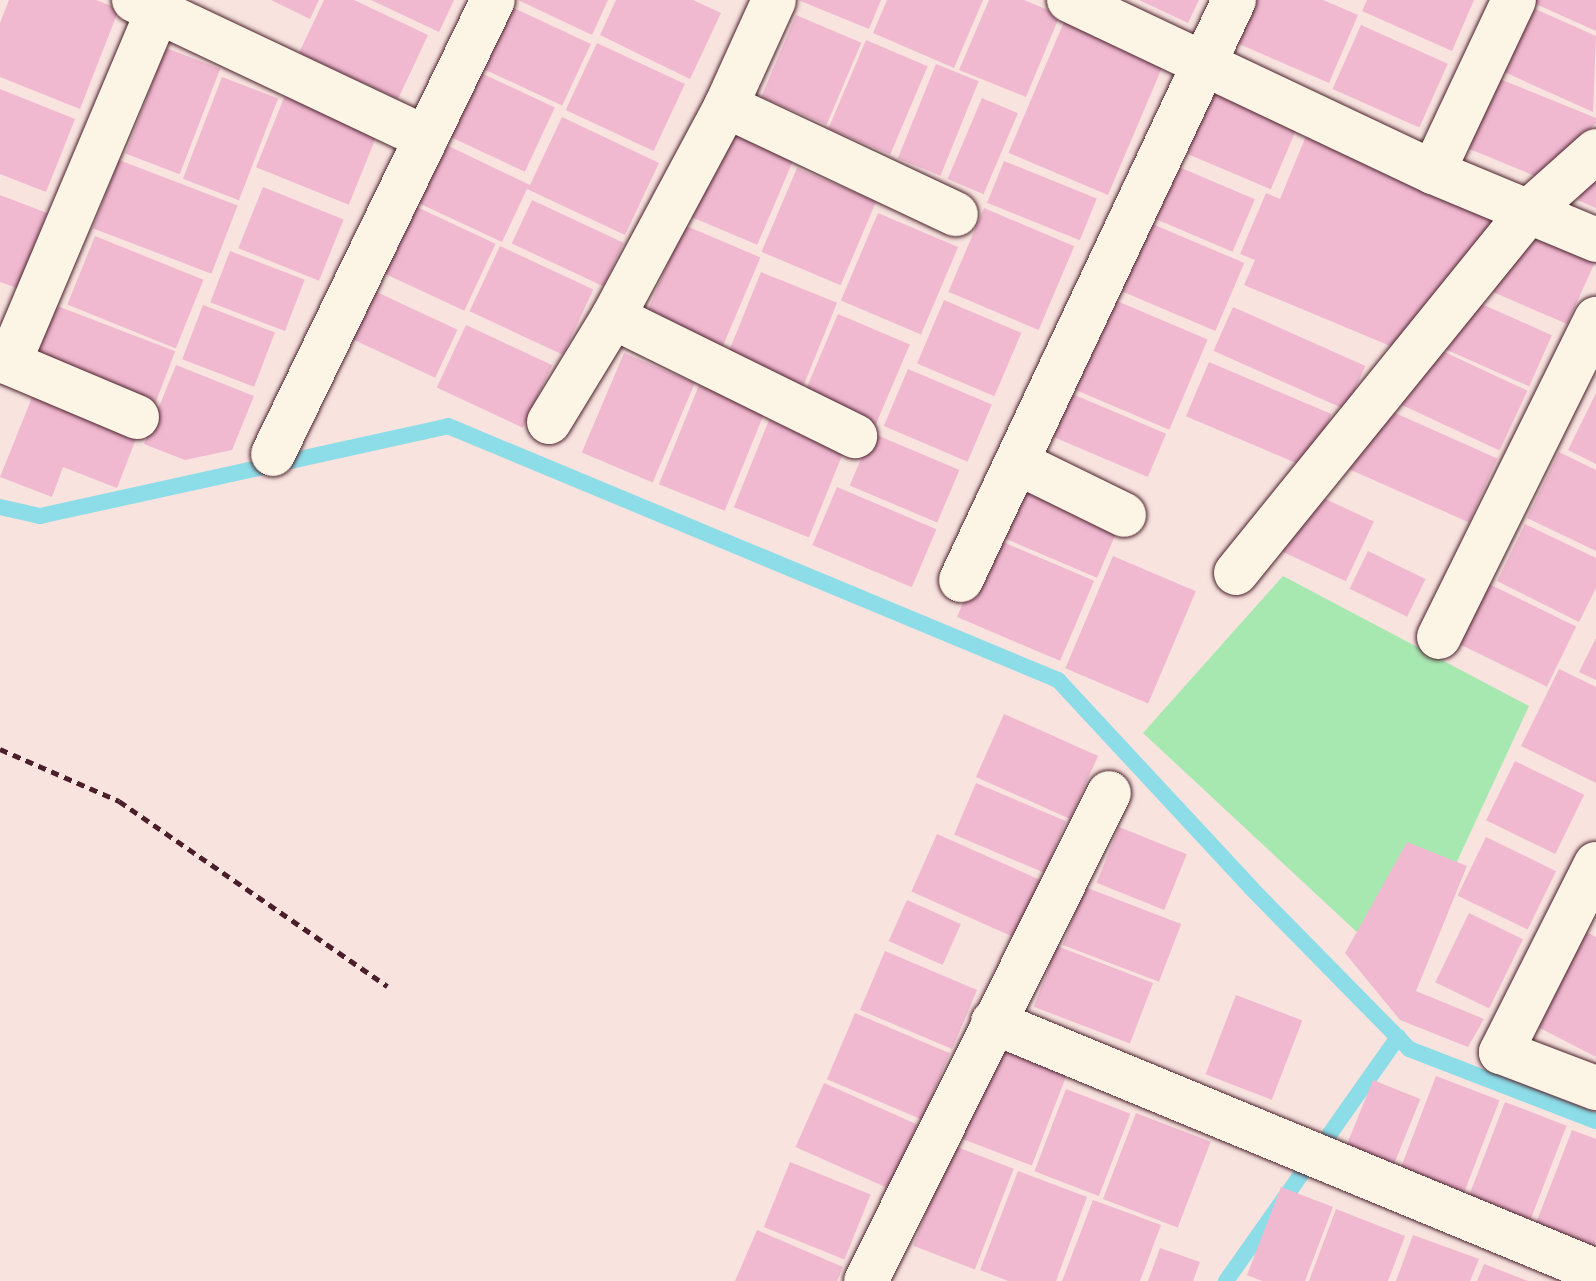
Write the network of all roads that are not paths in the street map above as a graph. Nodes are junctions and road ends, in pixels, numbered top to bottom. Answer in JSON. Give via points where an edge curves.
{"nodes":[{"id":1,"x":493,"y":0,"type":"edge"},
{"id":2,"x":774,"y":0,"type":"edge"},
{"id":3,"x":1069,"y":0,"type":"edge"},
{"id":4,"x":1234,"y":0,"type":"edge"},
{"id":5,"x":1514,"y":0,"type":"edge"},
{"id":6,"x":146,"y":6,"type":"edge"},
{"id":7,"x":1205,"y":62,"type":"junction"},
{"id":8,"x":726,"y":106,"type":"junction"},
{"id":9,"x":426,"y":138,"type":"junction"},
{"id":10,"x":1596,"y":151,"type":"edge"},
{"id":11,"x":1433,"y":172,"type":"junction"},
{"id":12,"x":1529,"y":211,"type":"junction"},
{"id":13,"x":956,"y":214,"type":"dead end"},
{"id":14,"x":1596,"y":240,"type":"edge"},
{"id":15,"x":14,"y":316,"type":"edge"},
{"id":16,"x":613,"y":317,"type":"junction"},
{"id":17,"x":1596,"y":319,"type":"edge"},
{"id":18,"x":137,"y":417,"type":"dead end"},
{"id":19,"x":549,"y":422,"type":"dead end"},
{"id":20,"x":855,"y":436,"type":"dead end"},
{"id":21,"x":273,"y":454,"type":"dead end"},
{"id":22,"x":1018,"y":463,"type":"junction"},
{"id":23,"x":1124,"y":515,"type":"dead end"},
{"id":24,"x":1236,"y":573,"type":"dead end"},
{"id":25,"x":961,"y":580,"type":"dead end"},
{"id":26,"x":1439,"y":637,"type":"dead end"},
{"id":27,"x":1109,"y":793,"type":"dead end"},
{"id":28,"x":1596,"y":864,"type":"edge"},
{"id":29,"x":1586,"y":907,"type":"edge"},
{"id":30,"x":993,"y":1022,"type":"junction"},
{"id":31,"x":1596,"y":1088,"type":"edge"},
{"id":32,"x":1596,"y":1271,"type":"edge"},
{"id":33,"x":881,"y":1277,"type":"edge"}],
"edges":[{"from":1,"to":9,"type":"street"},
{"from":2,"to":8,"type":"street"},
{"from":3,"to":7,"type":"street"},
{"from":4,"to":7,"type":"street"},
{"from":5,"to":11,"type":"street"},
{"from":6,"to":9,"type":"street"},
{"from":6,"to":15,"type":"street"},
{"from":7,"to":11,"type":"street"},
{"from":7,"to":22,"type":"street"},
{"from":8,"to":13,"type":"street"},
{"from":8,"to":16,"type":"street"},
{"from":9,"to":21,"type":"street"},
{"from":10,"to":12,"type":"street"},
{"from":11,"to":12,"type":"street"},
{"from":12,"to":14,"type":"street"},
{"from":12,"to":24,"type":"street"},
{"from":15,"to":18,"type":"street","via":[[9,363]]},
{"from":16,"to":19,"type":"street"},
{"from":16,"to":20,"type":"street"},
{"from":17,"to":26,"type":"street"},
{"from":22,"to":23,"type":"street"},
{"from":22,"to":25,"type":"street"},
{"from":27,"to":30,"type":"street"},
{"from":28,"to":29,"type":"street"},
{"from":29,"to":31,"type":"street","via":[[1501,1052]]},
{"from":30,"to":32,"type":"street"},
{"from":30,"to":33,"type":"street"}]}
